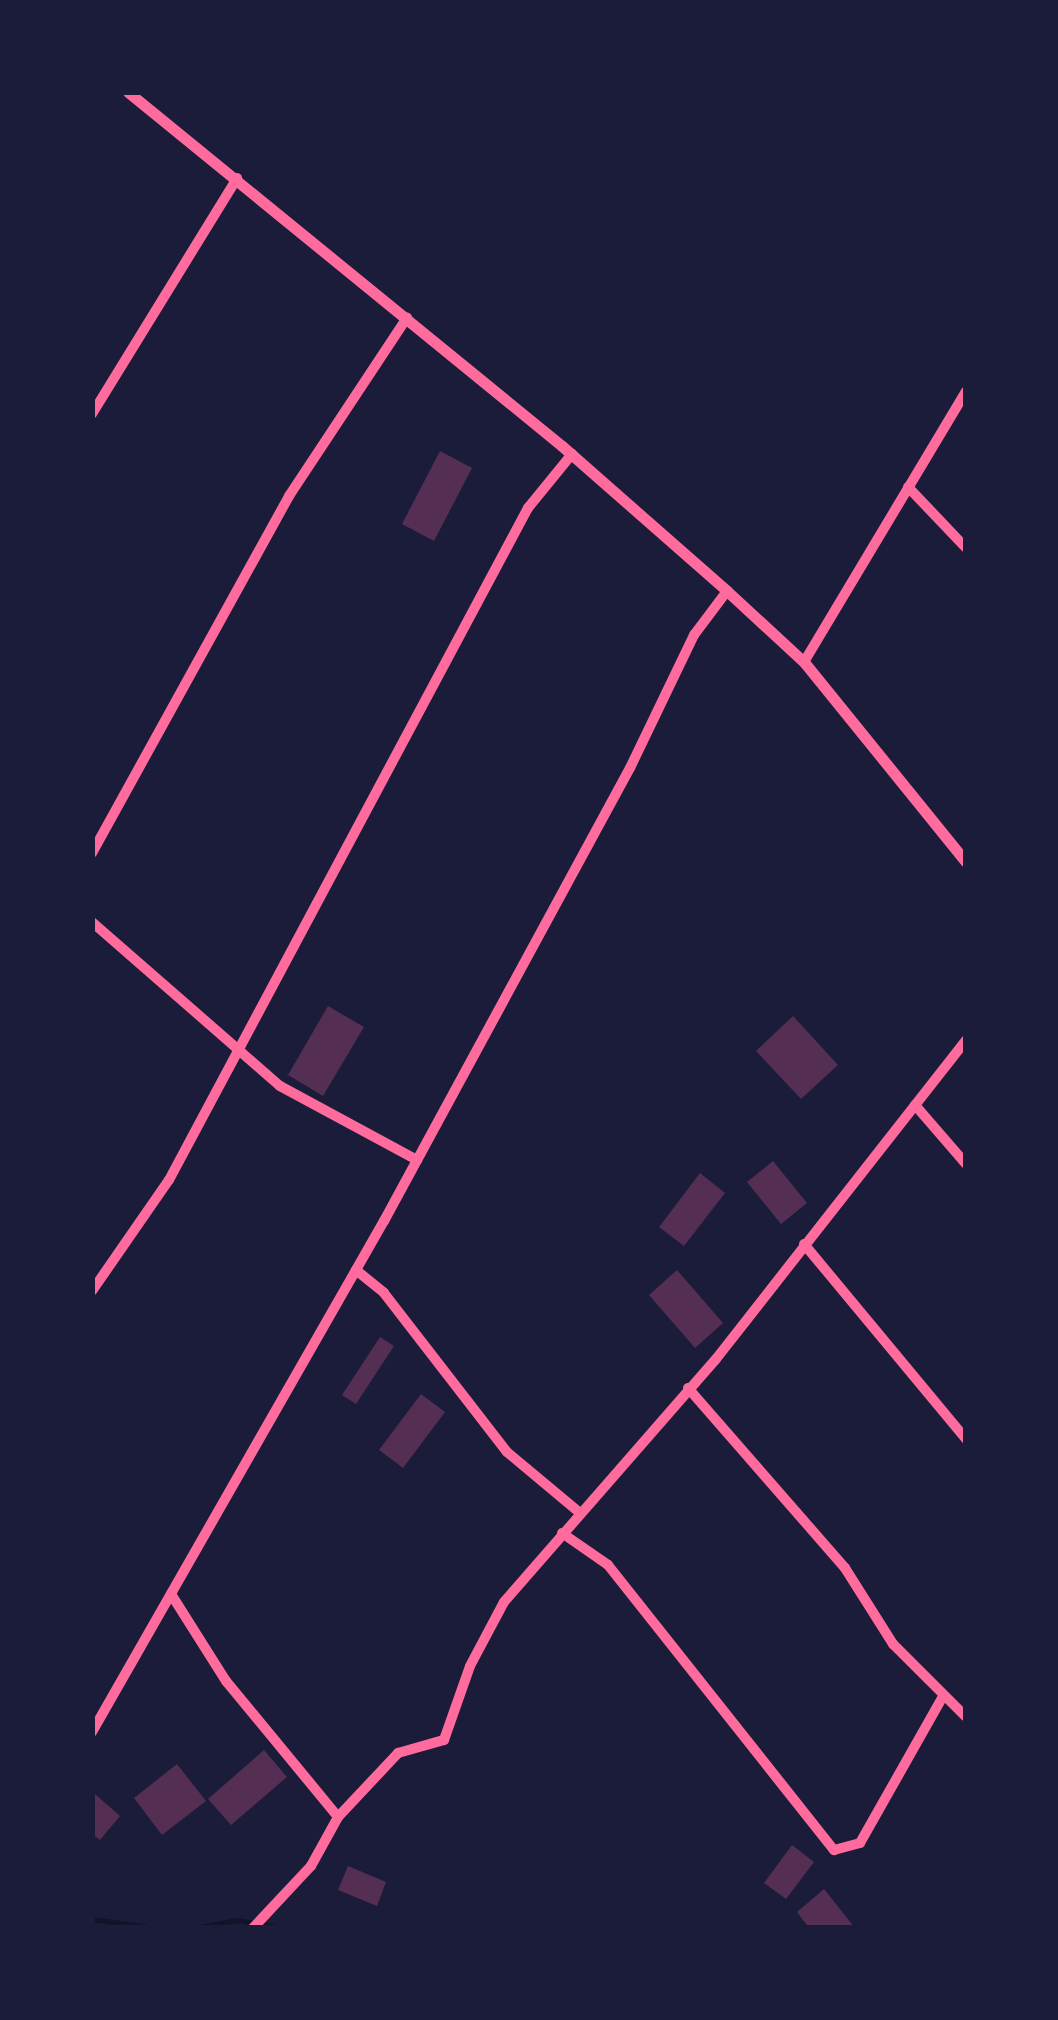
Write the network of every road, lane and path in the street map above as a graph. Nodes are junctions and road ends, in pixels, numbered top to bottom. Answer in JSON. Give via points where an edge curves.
{"nodes":[{"id":1,"x":128,"y":92,"type":"edge"},
{"id":2,"x":236,"y":178,"type":"junction"},
{"id":3,"x":407,"y":318,"type":"junction"},
{"id":4,"x":966,"y":390,"type":"edge"},
{"id":5,"x":92,"y":414,"type":"edge"},
{"id":6,"x":572,"y":454,"type":"junction"},
{"id":7,"x":908,"y":487,"type":"junction"},
{"id":8,"x":966,"y":548,"type":"edge"},
{"id":9,"x":727,"y":590,"type":"junction"},
{"id":10,"x":804,"y":662,"type":"junction"},
{"id":11,"x":92,"y":853,"type":"edge"},
{"id":12,"x":966,"y":862,"type":"edge"},
{"id":13,"x":92,"y":922,"type":"edge"},
{"id":14,"x":966,"y":1040,"type":"edge"},
{"id":15,"x":240,"y":1044,"type":"junction"},
{"id":16,"x":914,"y":1105,"type":"junction"},
{"id":17,"x":417,"y":1160,"type":"junction"},
{"id":18,"x":966,"y":1164,"type":"edge"},
{"id":19,"x":804,"y":1244,"type":"junction"},
{"id":20,"x":356,"y":1270,"type":"junction"},
{"id":21,"x":92,"y":1292,"type":"edge"},
{"id":22,"x":688,"y":1388,"type":"junction"},
{"id":23,"x":966,"y":1440,"type":"edge"},
{"id":24,"x":580,"y":1513,"type":"junction"},
{"id":25,"x":562,"y":1533,"type":"junction"},
{"id":26,"x":171,"y":1594,"type":"junction"},
{"id":27,"x":943,"y":1696,"type":"junction"},
{"id":28,"x":966,"y":1717,"type":"edge"},
{"id":29,"x":92,"y":1732,"type":"edge"},
{"id":30,"x":338,"y":1817,"type":"junction"},
{"id":31,"x":253,"y":1928,"type":"edge"}],
"edges":[{"from":1,"to":2,"type":"street"},
{"from":2,"to":3,"type":"street"},
{"from":2,"to":5,"type":"street"},
{"from":3,"to":6,"type":"street"},
{"from":3,"to":11,"type":"street","via":[[289,496]]},
{"from":4,"to":7,"type":"street"},
{"from":6,"to":9,"type":"street"},
{"from":6,"to":15,"type":"street","via":[[528,508]]},
{"from":7,"to":8,"type":"street"},
{"from":7,"to":10,"type":"street"},
{"from":9,"to":10,"type":"street"},
{"from":9,"to":17,"type":"street","via":[[694,635],[630,768]]},
{"from":10,"to":12,"type":"street"},
{"from":13,"to":15,"type":"street"},
{"from":14,"to":16,"type":"street"},
{"from":15,"to":17,"type":"street","via":[[280,1086]]},
{"from":15,"to":21,"type":"street","via":[[169,1180]]},
{"from":16,"to":18,"type":"street"},
{"from":16,"to":19,"type":"street"},
{"from":17,"to":20,"type":"street"},
{"from":19,"to":22,"type":"street"},
{"from":19,"to":23,"type":"street"},
{"from":20,"to":24,"type":"street","via":[[384,1293],[507,1452]]},
{"from":20,"to":26,"type":"street"},
{"from":22,"to":24,"type":"street"},
{"from":22,"to":27,"type":"street","via":[[844,1568],[893,1644]]},
{"from":24,"to":25,"type":"street"},
{"from":25,"to":27,"type":"street","via":[[608,1565],[834,1850],[860,1843]]},
{"from":25,"to":30,"type":"street","via":[[504,1602],[470,1666],[444,1740],[398,1753]]},
{"from":26,"to":29,"type":"street"},
{"from":26,"to":30,"type":"street","via":[[226,1681]]},
{"from":27,"to":28,"type":"street"},
{"from":30,"to":31,"type":"street","via":[[311,1866]]}]}
